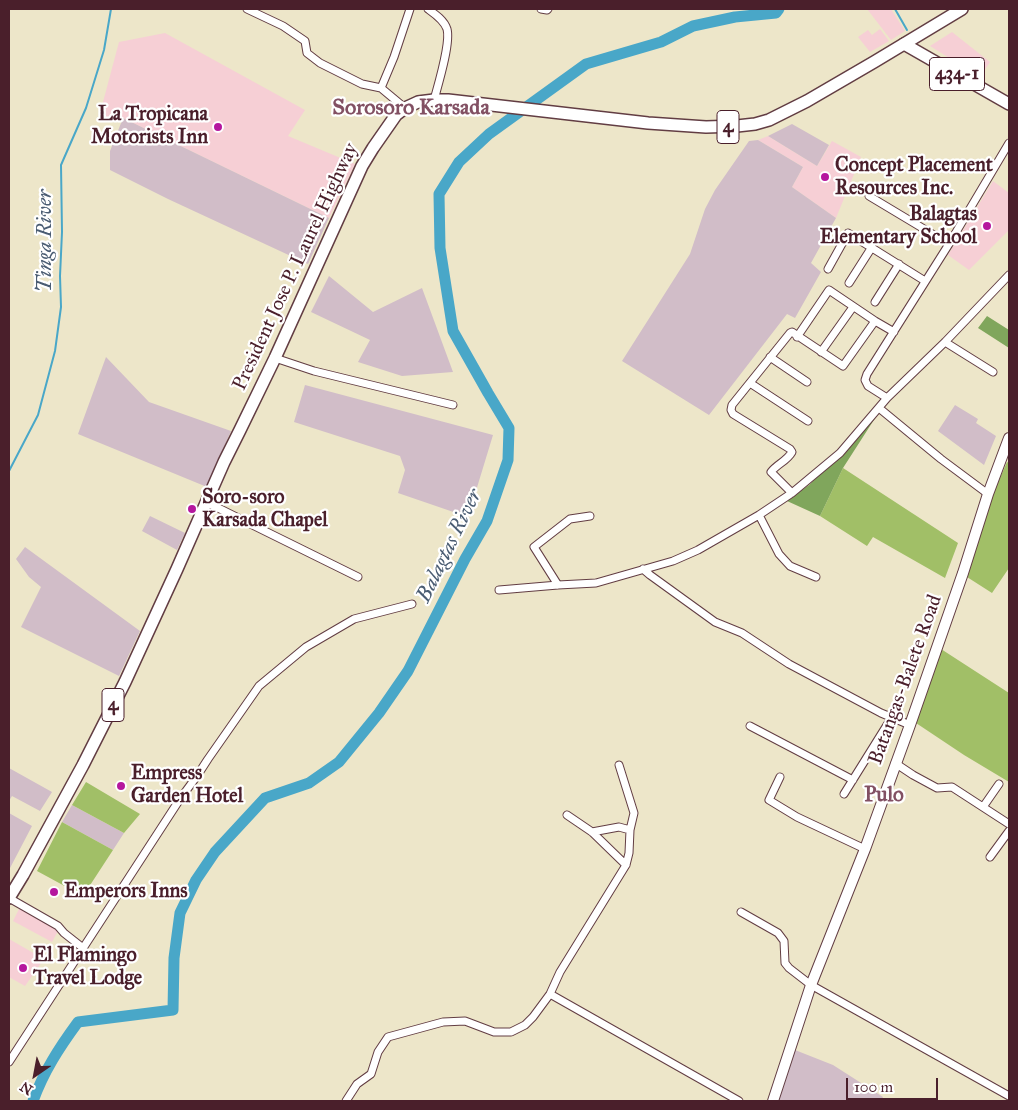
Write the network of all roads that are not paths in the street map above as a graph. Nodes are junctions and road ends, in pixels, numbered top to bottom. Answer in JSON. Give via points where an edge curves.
{"nodes":[{"id":1,"x":247,"y":9,"type":"edge"},
{"id":2,"x":410,"y":9,"type":"edge"},
{"id":3,"x":429,"y":9,"type":"edge"},
{"id":4,"x":541,"y":9,"type":"edge"},
{"id":5,"x":548,"y":9,"type":"edge"},
{"id":6,"x":962,"y":9,"type":"edge"},
{"id":7,"x":904,"y":44,"type":"junction"},
{"id":8,"x":381,"y":88,"type":"junction"},
{"id":9,"x":434,"y":100,"type":"junction"},
{"id":10,"x":1009,"y":104,"type":"edge"},
{"id":11,"x":405,"y":108,"type":"junction"},
{"id":12,"x":1009,"y":143,"type":"edge"},
{"id":13,"x":1006,"y":154,"type":"edge"},
{"id":14,"x":870,"y":196,"type":"dead end"},
{"id":15,"x":949,"y":244,"type":"junction"},
{"id":16,"x":872,"y":248,"type":"junction"},
{"id":17,"x":899,"y":264,"type":"junction"},
{"id":18,"x":828,"y":268,"type":"dead end"},
{"id":19,"x":1009,"y":275,"type":"edge"},
{"id":20,"x":925,"y":281,"type":"junction"},
{"id":21,"x":849,"y":283,"type":"dead end"},
{"id":22,"x":875,"y":302,"type":"dead end"},
{"id":23,"x":853,"y":307,"type":"junction"},
{"id":24,"x":875,"y":321,"type":"junction"},
{"id":25,"x":894,"y":332,"type":"junction"},
{"id":26,"x":798,"y":337,"type":"junction"},
{"id":27,"x":945,"y":342,"type":"junction"},
{"id":28,"x":821,"y":352,"type":"junction"},
{"id":29,"x":770,"y":357,"type":"junction"},
{"id":30,"x":274,"y":358,"type":"junction"},
{"id":31,"x":993,"y":372,"type":"dead end"},
{"id":32,"x":807,"y":382,"type":"dead end"},
{"id":33,"x":750,"y":383,"type":"junction"},
{"id":34,"x":887,"y":398,"type":"junction"},
{"id":35,"x":453,"y":405,"type":"dead end"},
{"id":36,"x":879,"y":408,"type":"junction"},
{"id":37,"x":808,"y":422,"type":"dead end"},
{"id":38,"x":1009,"y":438,"type":"edge"},
{"id":39,"x":792,"y":493,"type":"junction"},
{"id":40,"x":988,"y":494,"type":"junction"},
{"id":41,"x":206,"y":502,"type":"junction"},
{"id":42,"x":759,"y":515,"type":"junction"},
{"id":43,"x":590,"y":516,"type":"dead end"},
{"id":44,"x":644,"y":569,"type":"junction"},
{"id":45,"x":358,"y":576,"type":"dead end"},
{"id":46,"x":816,"y":578,"type":"dead end"},
{"id":47,"x":558,"y":585,"type":"junction"},
{"id":48,"x":499,"y":590,"type":"dead end"},
{"id":49,"x":412,"y":604,"type":"dead end"},
{"id":50,"x":892,"y":717,"type":"junction"},
{"id":51,"x":910,"y":725,"type":"junction"},
{"id":52,"x":750,"y":726,"type":"dead end"},
{"id":53,"x":895,"y":763,"type":"junction"},
{"id":54,"x":619,"y":765,"type":"dead end"},
{"id":55,"x":780,"y":777,"type":"dead end"},
{"id":56,"x":852,"y":780,"type":"junction"},
{"id":57,"x":999,"y":784,"type":"dead end"},
{"id":58,"x":844,"y":794,"type":"dead end"},
{"id":59,"x":983,"y":807,"type":"junction"},
{"id":60,"x":567,"y":815,"type":"dead end"},
{"id":61,"x":1009,"y":824,"type":"edge"},
{"id":62,"x":630,"y":830,"type":"junction"},
{"id":63,"x":1009,"y":830,"type":"edge"},
{"id":64,"x":592,"y":832,"type":"junction"},
{"id":65,"x":864,"y":849,"type":"junction"},
{"id":66,"x":990,"y":857,"type":"dead end"},
{"id":67,"x":626,"y":865,"type":"junction"},
{"id":68,"x":9,"y":898,"type":"edge"},
{"id":69,"x":742,"y":912,"type":"dead end"},
{"id":70,"x":83,"y":948,"type":"junction"},
{"id":71,"x":811,"y":985,"type":"junction"},
{"id":72,"x":550,"y":994,"type":"junction"},
{"id":73,"x":9,"y":1062,"type":"edge"},
{"id":74,"x":1009,"y":1096,"type":"edge"},
{"id":75,"x":346,"y":1101,"type":"edge"},
{"id":76,"x":739,"y":1101,"type":"edge"},
{"id":77,"x":773,"y":1101,"type":"edge"},
{"id":78,"x":1004,"y":1101,"type":"edge"}],
"edges":[{"from":1,"to":8,"type":"street","via":[[284,26],[305,41],[306,53],[320,63],[362,84]]},
{"from":2,"to":8,"type":"street"},
{"from":3,"to":9,"type":"street","via":[[443,20],[448,41]]},
{"from":4,"to":5,"type":"street"},
{"from":6,"to":7,"type":"main road","name":"President Jose P. Laurel Highway","number":"4"},
{"from":7,"to":9,"type":"main road","name":"President Jose P. Laurel Highway","number":"4","via":[[806,101],[755,124],[706,127],[648,123]]},
{"from":7,"to":10,"type":"main road","number":"434-1"},
{"from":8,"to":11,"type":"street"},
{"from":9,"to":11,"type":"main road","name":"President Jose P. Laurel Highway","number":"4"},
{"from":11,"to":30,"type":"main road","name":"President Jose P. Laurel Highway","number":"4","via":[[388,125],[362,166]]},
{"from":12,"to":13,"type":"street"},
{"from":13,"to":15,"type":"street"},
{"from":14,"to":15,"type":"street"},
{"from":15,"to":20,"type":"street"},
{"from":16,"to":17,"type":"street"},
{"from":16,"to":18,"type":"street","via":[[848,233]]},
{"from":16,"to":21,"type":"street"},
{"from":17,"to":20,"type":"street"},
{"from":17,"to":22,"type":"street"},
{"from":19,"to":27,"type":"street"},
{"from":20,"to":25,"type":"street"},
{"from":23,"to":24,"type":"street"},
{"from":23,"to":26,"type":"street","via":[[829,290]]},
{"from":23,"to":28,"type":"street"},
{"from":24,"to":25,"type":"street"},
{"from":24,"to":28,"type":"street","via":[[844,366]]},
{"from":25,"to":34,"type":"street","via":[[865,380],[868,386]]},
{"from":26,"to":28,"type":"street"},
{"from":26,"to":29,"type":"street","via":[[790,333]]},
{"from":27,"to":31,"type":"street"},
{"from":27,"to":34,"type":"street"},
{"from":29,"to":32,"type":"street"},
{"from":29,"to":33,"type":"street"},
{"from":30,"to":35,"type":"street"},
{"from":30,"to":41,"type":"main road","name":"President Jose P. Laurel Highway","number":"4"},
{"from":33,"to":37,"type":"street"},
{"from":33,"to":39,"type":"street","via":[[731,410],[790,449],[791,455],[771,472]]},
{"from":34,"to":36,"type":"street"},
{"from":36,"to":39,"type":"street","via":[[840,453]]},
{"from":36,"to":40,"type":"street"},
{"from":38,"to":40,"type":"main road","name":"Batangas-Balete Road"},
{"from":39,"to":42,"type":"street"},
{"from":40,"to":51,"type":"main road","name":"Batangas-Balete Road"},
{"from":41,"to":45,"type":"street"},
{"from":41,"to":68,"type":"main road","name":"President Jose P. Laurel Highway","number":"4","via":[[106,721]]},
{"from":42,"to":44,"type":"street","via":[[698,550]]},
{"from":42,"to":46,"type":"street","via":[[779,554],[790,566]]},
{"from":43,"to":47,"type":"street","via":[[570,519],[534,547]]},
{"from":44,"to":47,"type":"street","via":[[596,583]]},
{"from":44,"to":50,"type":"street","via":[[715,622]]},
{"from":47,"to":48,"type":"street"},
{"from":49,"to":70,"type":"street","via":[[354,619],[306,647],[259,686],[180,799]]},
{"from":50,"to":51,"type":"street"},
{"from":50,"to":56,"type":"street"},
{"from":51,"to":53,"type":"main road","name":"Batangas-Balete Road"},
{"from":52,"to":56,"type":"street"},
{"from":53,"to":59,"type":"street","via":[[938,788],[952,787]]},
{"from":53,"to":65,"type":"main road","name":"Batangas-Balete Road"},
{"from":54,"to":62,"type":"street","via":[[634,813]]},
{"from":55,"to":65,"type":"street","via":[[769,800]]},
{"from":56,"to":58,"type":"street"},
{"from":57,"to":59,"type":"street"},
{"from":59,"to":61,"type":"street"},
{"from":60,"to":64,"type":"street"},
{"from":62,"to":64,"type":"street","via":[[619,827]]},
{"from":62,"to":67,"type":"street"},
{"from":63,"to":66,"type":"street"},
{"from":64,"to":67,"type":"street"},
{"from":65,"to":71,"type":"main road","name":"Batangas-Balete Road"},
{"from":67,"to":72,"type":"street","via":[[560,972]]},
{"from":68,"to":70,"type":"street","via":[[58,926]]},
{"from":69,"to":71,"type":"street","via":[[778,933],[784,941],[784,963]]},
{"from":70,"to":73,"type":"street"},
{"from":71,"to":74,"type":"street"},
{"from":71,"to":77,"type":"main road","name":"Batangas-Balete Road"},
{"from":72,"to":75,"type":"street","via":[[525,1025],[511,1032],[494,1032],[465,1021],[443,1022],[388,1037],[378,1052],[371,1074],[357,1084]]},
{"from":72,"to":76,"type":"street"},
{"from":74,"to":78,"type":"street"}]}
